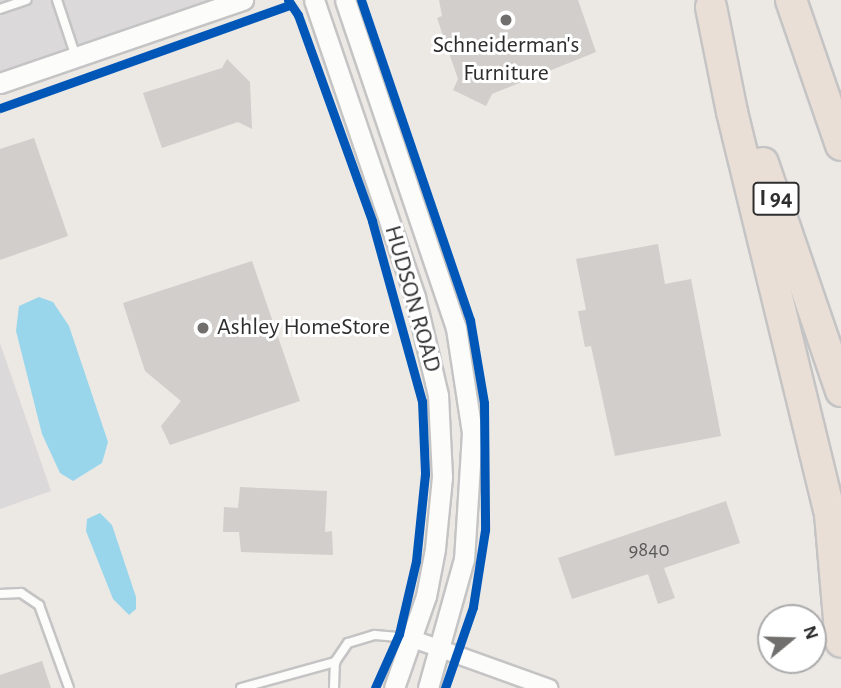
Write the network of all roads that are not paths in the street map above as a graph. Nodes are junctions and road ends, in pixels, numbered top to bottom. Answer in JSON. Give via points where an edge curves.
{"nodes":[{"id":1,"x":26,"y":0,"type":"edge"},
{"id":2,"x":57,"y":0,"type":"edge"},
{"id":3,"x":243,"y":0,"type":"edge"},
{"id":4,"x":314,"y":0,"type":"edge"},
{"id":5,"x":345,"y":0,"type":"edge"},
{"id":6,"x":791,"y":0,"type":"edge"},
{"id":7,"x":710,"y":4,"type":"edge"},
{"id":8,"x":0,"y":9,"type":"edge"},
{"id":9,"x":76,"y":57,"type":"junction"},
{"id":10,"x":812,"y":60,"type":"junction"},
{"id":11,"x":0,"y":83,"type":"edge"},
{"id":12,"x":841,"y":120,"type":"edge"},
{"id":13,"x":841,"y":145,"type":"edge"},
{"id":14,"x":385,"y":159,"type":"junction"},
{"id":15,"x":841,"y":391,"type":"edge"},
{"id":16,"x":0,"y":593,"type":"edge"},
{"id":17,"x":413,"y":639,"type":"junction"},
{"id":18,"x":841,"y":642,"type":"edge"},
{"id":19,"x":443,"y":649,"type":"junction"},
{"id":20,"x":335,"y":662,"type":"junction"},
{"id":21,"x":69,"y":688,"type":"edge"},
{"id":22,"x":241,"y":688,"type":"edge"},
{"id":23,"x":334,"y":688,"type":"edge"},
{"id":24,"x":394,"y":688,"type":"edge"},
{"id":25,"x":428,"y":688,"type":"edge"},
{"id":26,"x":549,"y":688,"type":"edge"}],
"edges":[{"from":1,"to":8,"type":"lane"},
{"from":2,"to":9,"type":"lane"},
{"from":3,"to":9,"type":"street"},
{"from":4,"to":14,"type":"street","name":"HUDSON ROAD"},
{"from":5,"to":14,"type":"street","name":"HUDSON ROAD"},
{"from":6,"to":10,"type":"highway"},
{"from":7,"to":15,"type":"highway","number":"I 94"},
{"from":7,"to":18,"type":"highway","via":[[830,514]]},
{"from":9,"to":11,"type":"street"},
{"from":10,"to":12,"type":"highway"},
{"from":10,"to":13,"type":"highway"},
{"from":14,"to":17,"type":"street","name":"HUDSON ROAD","via":[[426,332],[441,423],[441,512]]},
{"from":14,"to":19,"type":"street","name":"HUDSON ROAD","via":[[456,328],[472,433],[470,514]]},
{"from":16,"to":21,"type":"lane","via":[[21,593],[38,605]]},
{"from":17,"to":19,"type":"street"},
{"from":17,"to":20,"type":"lane","via":[[375,635],[348,643]]},
{"from":17,"to":24,"type":"street","name":"HUDSON ROAD"},
{"from":19,"to":25,"type":"street","name":"HUDSON ROAD"},
{"from":19,"to":26,"type":"street"},
{"from":20,"to":22,"type":"lane"},
{"from":20,"to":23,"type":"lane"}]}
